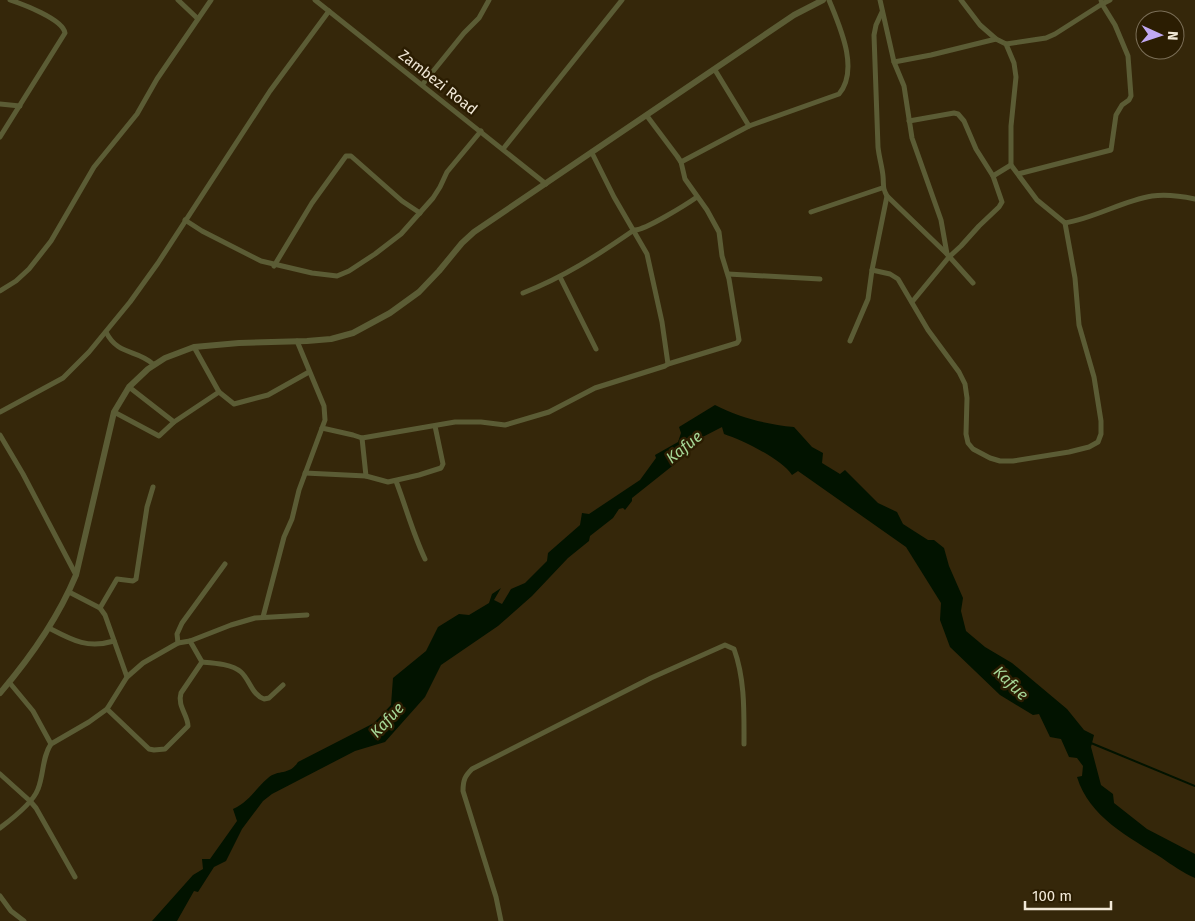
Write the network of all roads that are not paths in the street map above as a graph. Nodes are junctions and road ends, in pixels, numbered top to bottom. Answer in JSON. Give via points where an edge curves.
{"nodes":[{"id":1,"x":10,"y":0,"type":"edge"},
{"id":2,"x":178,"y":0,"type":"edge"},
{"id":3,"x":211,"y":0,"type":"edge"},
{"id":4,"x":315,"y":0,"type":"edge"},
{"id":5,"x":489,"y":0,"type":"edge"},
{"id":6,"x":622,"y":0,"type":"edge"},
{"id":7,"x":823,"y":0,"type":"edge"},
{"id":8,"x":829,"y":0,"type":"edge"},
{"id":9,"x":880,"y":0,"type":"edge"},
{"id":10,"x":961,"y":0,"type":"edge"},
{"id":11,"x":1110,"y":0,"type":"edge"},
{"id":12,"x":1102,"y":2,"type":"edge"},
{"id":13,"x":329,"y":11,"type":"junction"},
{"id":14,"x":882,"y":12,"type":"junction"},
{"id":15,"x":197,"y":18,"type":"junction"},
{"id":16,"x":996,"y":39,"type":"junction"},
{"id":17,"x":1006,"y":44,"type":"junction"},
{"id":18,"x":894,"y":62,"type":"junction"},
{"id":19,"x":715,"y":70,"type":"junction"},
{"id":20,"x":422,"y":85,"type":"junction"},
{"id":21,"x":0,"y":104,"type":"edge"},
{"id":22,"x":20,"y":106,"type":"junction"},
{"id":23,"x":647,"y":116,"type":"junction"},
{"id":24,"x":909,"y":121,"type":"junction"},
{"id":25,"x":749,"y":126,"type":"junction"},
{"id":26,"x":481,"y":131,"type":"junction"},
{"id":27,"x":0,"y":137,"type":"edge"},
{"id":28,"x":503,"y":149,"type":"junction"},
{"id":29,"x":592,"y":153,"type":"junction"},
{"id":30,"x":681,"y":162,"type":"junction"},
{"id":31,"x":1011,"y":166,"type":"junction"},
{"id":32,"x":1018,"y":174,"type":"junction"},
{"id":33,"x":993,"y":176,"type":"junction"},
{"id":34,"x":546,"y":184,"type":"junction"},
{"id":35,"x":882,"y":188,"type":"junction"},
{"id":36,"x":887,"y":196,"type":"junction"},
{"id":37,"x":697,"y":197,"type":"junction"},
{"id":38,"x":1195,"y":199,"type":"edge"},
{"id":39,"x":810,"y":212,"type":"dead end"},
{"id":40,"x":420,"y":213,"type":"junction"},
{"id":41,"x":185,"y":220,"type":"junction"},
{"id":42,"x":1066,"y":223,"type":"junction"},
{"id":43,"x":634,"y":230,"type":"junction"},
{"id":44,"x":948,"y":256,"type":"junction"},
{"id":45,"x":274,"y":266,"type":"junction"},
{"id":46,"x":872,"y":270,"type":"junction"},
{"id":47,"x":728,"y":274,"type":"junction"},
{"id":48,"x":560,"y":277,"type":"junction"},
{"id":49,"x":820,"y":279,"type":"dead end"},
{"id":50,"x":973,"y":282,"type":"dead end"},
{"id":51,"x":0,"y":291,"type":"edge"},
{"id":52,"x":523,"y":292,"type":"dead end"},
{"id":53,"x":912,"y":302,"type":"junction"},
{"id":54,"x":106,"y":332,"type":"junction"},
{"id":55,"x":297,"y":341,"type":"junction"},
{"id":56,"x":850,"y":341,"type":"dead end"},
{"id":57,"x":194,"y":347,"type":"junction"},
{"id":58,"x":596,"y":349,"type":"dead end"},
{"id":59,"x":155,"y":364,"type":"junction"},
{"id":60,"x":668,"y":364,"type":"junction"},
{"id":61,"x":309,"y":372,"type":"junction"},
{"id":62,"x":130,"y":387,"type":"junction"},
{"id":63,"x":220,"y":392,"type":"junction"},
{"id":64,"x":0,"y":412,"type":"edge"},
{"id":65,"x":114,"y":412,"type":"junction"},
{"id":66,"x":174,"y":422,"type":"junction"},
{"id":67,"x":435,"y":426,"type":"junction"},
{"id":68,"x":322,"y":428,"type":"junction"},
{"id":69,"x":0,"y":435,"type":"edge"},
{"id":70,"x":362,"y":438,"type":"junction"},
{"id":71,"x":305,"y":473,"type":"junction"},
{"id":72,"x":366,"y":476,"type":"junction"},
{"id":73,"x":396,"y":481,"type":"junction"},
{"id":74,"x":153,"y":487,"type":"dead end"},
{"id":75,"x":425,"y":559,"type":"dead end"},
{"id":76,"x":225,"y":564,"type":"dead end"},
{"id":77,"x":76,"y":575,"type":"junction"},
{"id":78,"x":69,"y":592,"type":"junction"},
{"id":79,"x":100,"y":608,"type":"junction"},
{"id":80,"x":307,"y":615,"type":"dead end"},
{"id":81,"x":263,"y":617,"type":"junction"},
{"id":82,"x":49,"y":628,"type":"junction"},
{"id":83,"x":114,"y":641,"type":"junction"},
{"id":84,"x":190,"y":641,"type":"junction"},
{"id":85,"x":178,"y":642,"type":"junction"},
{"id":86,"x":202,"y":662,"type":"junction"},
{"id":87,"x":127,"y":677,"type":"junction"},
{"id":88,"x":9,"y":682,"type":"junction"},
{"id":89,"x":283,"y":685,"type":"dead end"},
{"id":90,"x":0,"y":693,"type":"edge"},
{"id":91,"x":107,"y":709,"type":"junction"},
{"id":92,"x":51,"y":744,"type":"junction"},
{"id":93,"x":744,"y":744,"type":"dead end"},
{"id":94,"x":0,"y":774,"type":"edge"},
{"id":95,"x":30,"y":801,"type":"junction"},
{"id":96,"x":0,"y":828,"type":"edge"},
{"id":97,"x":75,"y":877,"type":"dead end"},
{"id":98,"x":0,"y":896,"type":"edge"},
{"id":99,"x":24,"y":921,"type":"edge"},
{"id":100,"x":501,"y":921,"type":"edge"}],
"edges":[{"from":1,"to":22,"type":"street","via":[[50,17],[65,29]]},
{"from":2,"to":15,"type":"street"},
{"from":3,"to":15,"type":"street"},
{"from":4,"to":13,"type":"street","name":"Zambezi Road"},
{"from":5,"to":20,"type":"street","via":[[479,18]]},
{"from":6,"to":28,"type":"street"},
{"from":7,"to":19,"type":"street","via":[[794,15]]},
{"from":8,"to":25,"type":"street","via":[[847,53],[846,80],[842,91],[826,100]]},
{"from":9,"to":14,"type":"street"},
{"from":10,"to":16,"type":"street","via":[[980,25]]},
{"from":11,"to":12,"type":"street"},
{"from":12,"to":17,"type":"street","via":[[1055,34]]},
{"from":12,"to":32,"type":"street","via":[[1127,52],[1130,80],[1130,100],[1122,105],[1116,116],[1112,148],[1108,152]]},
{"from":13,"to":20,"type":"street","name":"Zambezi Road"},
{"from":13,"to":41,"type":"street","via":[[270,91]]},
{"from":14,"to":18,"type":"street"},
{"from":14,"to":35,"type":"street","via":[[876,25],[874,44]]},
{"from":15,"to":51,"type":"street","via":[[137,114],[94,167],[51,241],[29,269]]},
{"from":16,"to":17,"type":"street"},
{"from":16,"to":18,"type":"street"},
{"from":17,"to":31,"type":"street","via":[[1016,77]]},
{"from":18,"to":24,"type":"street","via":[[904,86]]},
{"from":19,"to":23,"type":"street"},
{"from":19,"to":25,"type":"street"},
{"from":20,"to":26,"type":"street","name":"Zambezi Road"},
{"from":21,"to":22,"type":"street"},
{"from":22,"to":27,"type":"street"},
{"from":23,"to":29,"type":"street"},
{"from":23,"to":30,"type":"street"},
{"from":24,"to":33,"type":"street","via":[[958,114]]},
{"from":24,"to":44,"type":"street","via":[[941,220]]},
{"from":25,"to":30,"type":"street"},
{"from":26,"to":28,"type":"street","name":"Zambezi Road"},
{"from":26,"to":40,"type":"street","via":[[447,172]]},
{"from":28,"to":34,"type":"street","name":"Zambezi Road"},
{"from":29,"to":34,"type":"street"},
{"from":29,"to":43,"type":"street"},
{"from":30,"to":37,"type":"street","via":[[685,179]]},
{"from":31,"to":32,"type":"street"},
{"from":31,"to":33,"type":"street"},
{"from":32,"to":42,"type":"street","via":[[1037,200]]},
{"from":33,"to":44,"type":"street","via":[[1002,197],[1001,205],[962,246]]},
{"from":34,"to":55,"type":"street","via":[[468,238],[426,286],[390,313],[341,337]]},
{"from":35,"to":36,"type":"street"},
{"from":35,"to":39,"type":"street"},
{"from":36,"to":44,"type":"street"},
{"from":36,"to":46,"type":"street"},
{"from":37,"to":43,"type":"street","via":[[644,228]]},
{"from":37,"to":47,"type":"street","via":[[719,232]]},
{"from":38,"to":42,"type":"street","via":[[1152,196]]},
{"from":40,"to":45,"type":"street","via":[[383,249],[337,276]]},
{"from":40,"to":45,"type":"street","via":[[402,202],[351,156],[346,156],[312,203]]},
{"from":41,"to":45,"type":"street"},
{"from":41,"to":54,"type":"street","via":[[158,263]]},
{"from":42,"to":53,"type":"street","via":[[1080,325],[1101,421],[1100,439],[1096,444],[1013,461],[1000,461],[970,446],[966,439],[965,384]]},
{"from":43,"to":48,"type":"street"},
{"from":43,"to":60,"type":"street","via":[[649,260]]},
{"from":44,"to":50,"type":"street"},
{"from":44,"to":53,"type":"street"},
{"from":46,"to":53,"type":"street","via":[[895,276]]},
{"from":46,"to":56,"type":"street","via":[[868,299]]},
{"from":47,"to":49,"type":"street"},
{"from":47,"to":60,"type":"street","via":[[737,343]]},
{"from":48,"to":52,"type":"street"},
{"from":48,"to":58,"type":"street"},
{"from":54,"to":59,"type":"street","via":[[110,340],[124,351]]},
{"from":54,"to":64,"type":"street","via":[[63,378]]},
{"from":55,"to":57,"type":"street"},
{"from":55,"to":61,"type":"street"},
{"from":57,"to":59,"type":"street"},
{"from":57,"to":63,"type":"street"},
{"from":59,"to":62,"type":"street"},
{"from":60,"to":67,"type":"street","via":[[595,388],[549,412],[506,426],[461,422]]},
{"from":61,"to":63,"type":"street","via":[[268,395],[237,403],[232,403]]},
{"from":61,"to":68,"type":"street","via":[[325,411]]},
{"from":62,"to":65,"type":"street"},
{"from":62,"to":66,"type":"street"},
{"from":63,"to":66,"type":"street"},
{"from":65,"to":66,"type":"street","via":[[158,436]]},
{"from":65,"to":77,"type":"street"},
{"from":67,"to":70,"type":"street"},
{"from":67,"to":73,"type":"street","via":[[443,466]]},
{"from":68,"to":70,"type":"street"},
{"from":68,"to":71,"type":"street"},
{"from":69,"to":77,"type":"street"},
{"from":70,"to":72,"type":"street"},
{"from":71,"to":72,"type":"street"},
{"from":71,"to":81,"type":"street","via":[[282,542]]},
{"from":72,"to":73,"type":"street"},
{"from":73,"to":75,"type":"street"},
{"from":74,"to":79,"type":"street","via":[[147,506],[137,576],[133,581],[118,579]]},
{"from":76,"to":85,"type":"street","via":[[182,622],[177,634]]},
{"from":77,"to":78,"type":"street"},
{"from":78,"to":79,"type":"street"},
{"from":78,"to":82,"type":"street"},
{"from":79,"to":83,"type":"street"},
{"from":80,"to":81,"type":"street"},
{"from":81,"to":84,"type":"street"},
{"from":82,"to":83,"type":"street","via":[[76,642],[101,645]]},
{"from":82,"to":88,"type":"street"},
{"from":83,"to":87,"type":"street"},
{"from":84,"to":85,"type":"street"},
{"from":84,"to":86,"type":"street"},
{"from":85,"to":87,"type":"street","via":[[142,663]]},
{"from":86,"to":89,"type":"street","via":[[240,671],[264,699]]},
{"from":86,"to":91,"type":"street","via":[[181,694],[188,726],[165,749],[149,749]]},
{"from":87,"to":91,"type":"street"},
{"from":88,"to":90,"type":"street"},
{"from":88,"to":92,"type":"street","via":[[33,711]]},
{"from":91,"to":92,"type":"street"},
{"from":92,"to":95,"type":"street","via":[[39,789]]},
{"from":93,"to":100,"type":"street","via":[[738,658],[734,649],[725,645],[651,678],[472,769],[463,781],[463,790]]},
{"from":94,"to":95,"type":"street"},
{"from":95,"to":96,"type":"street"},
{"from":95,"to":97,"type":"street"},
{"from":98,"to":99,"type":"street"}]}
